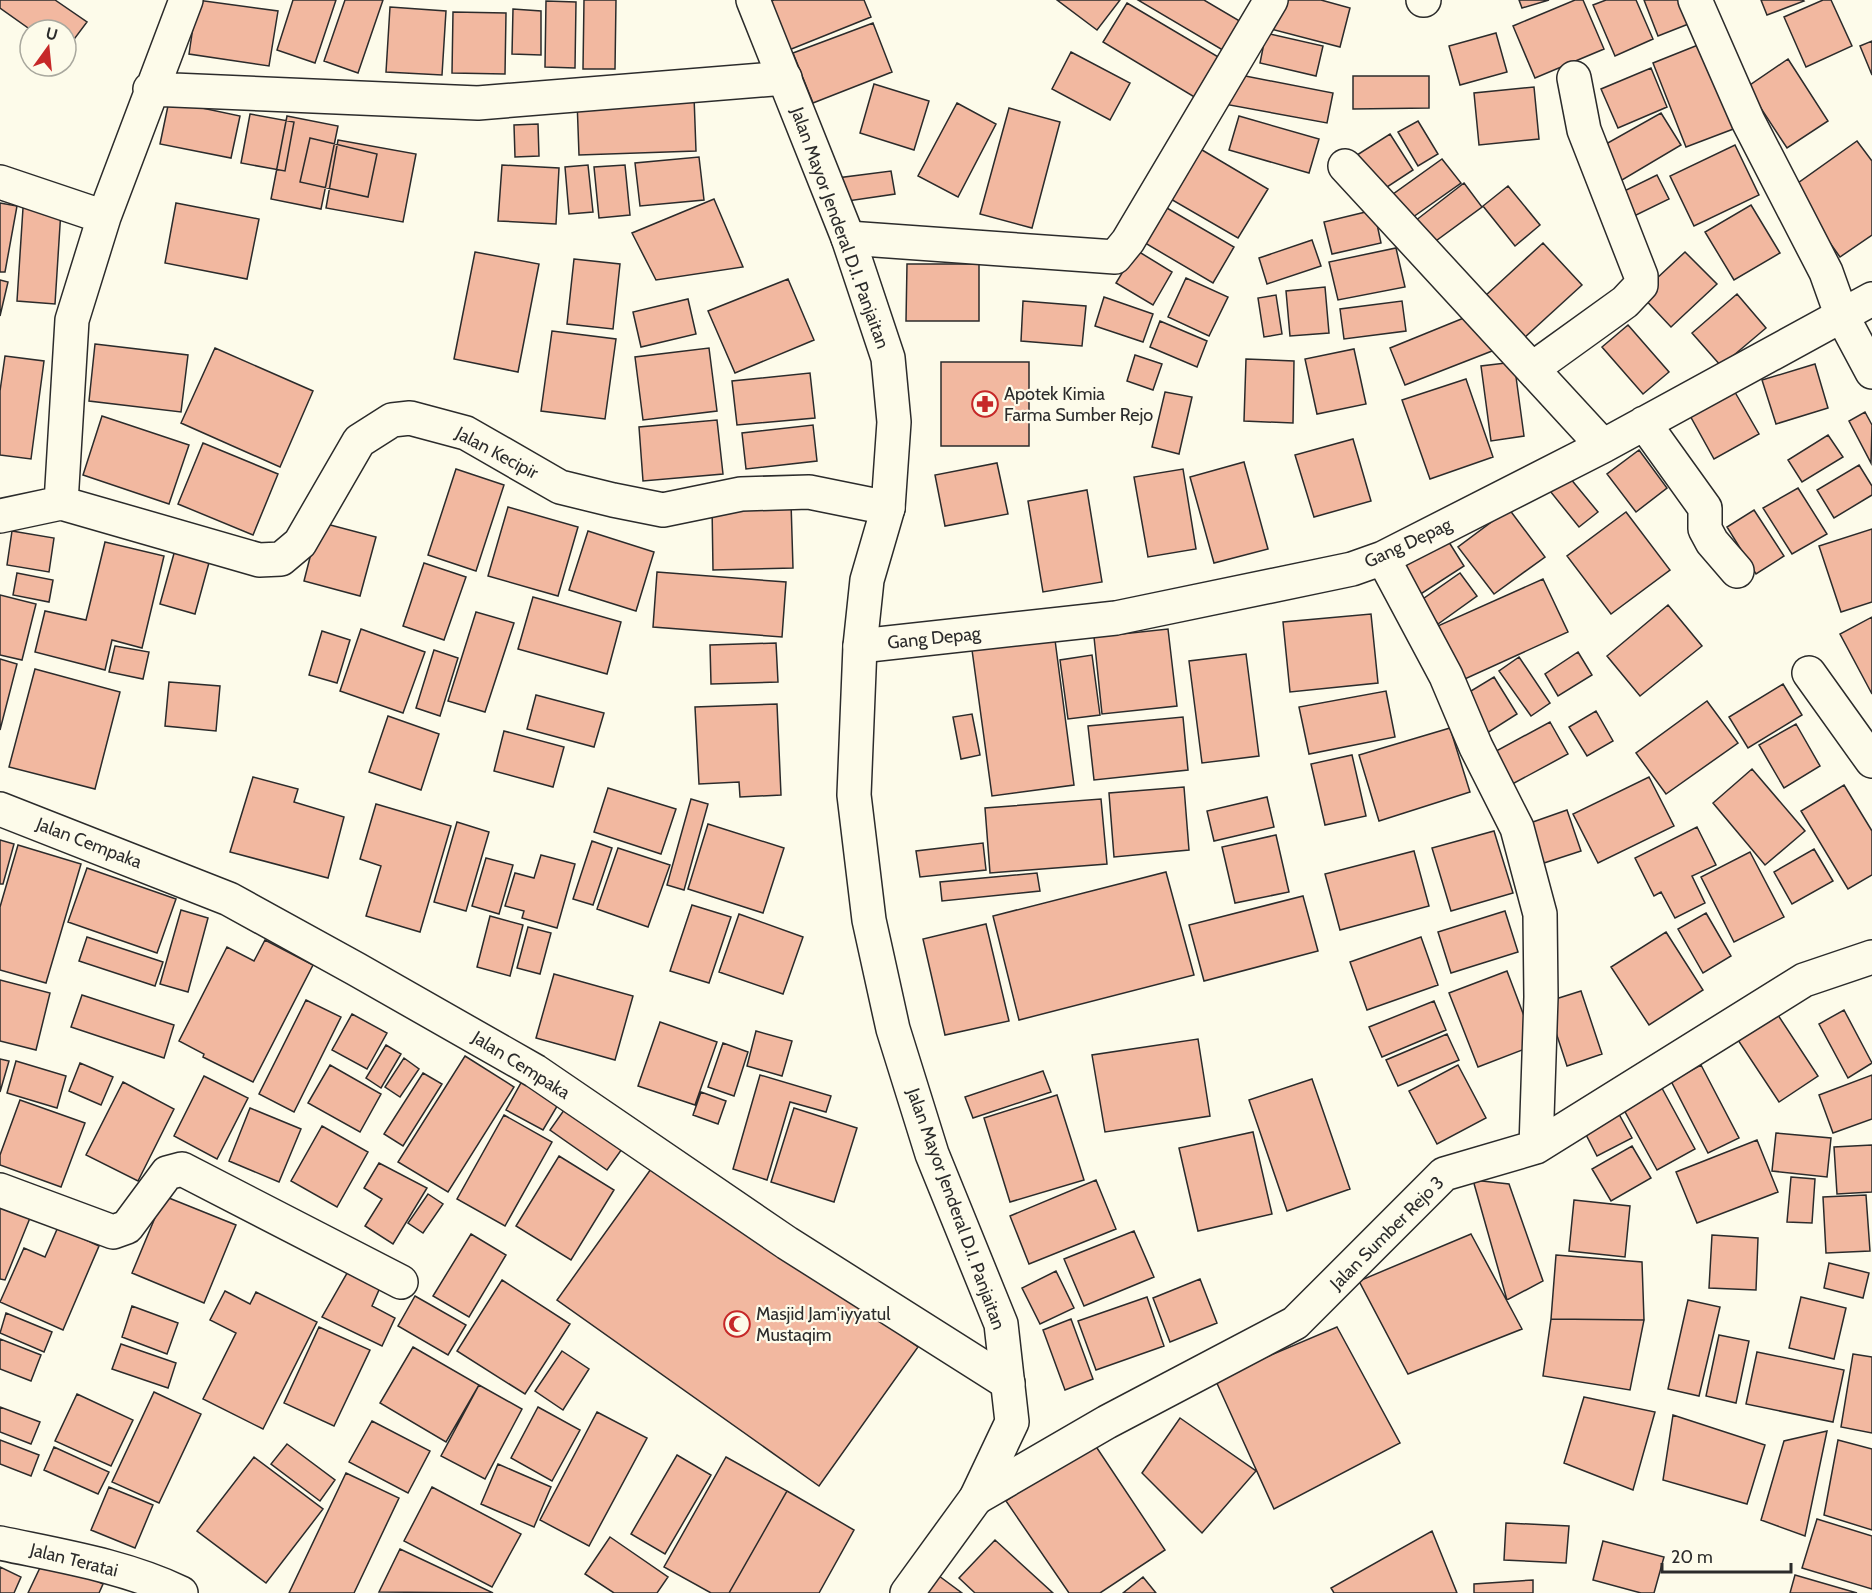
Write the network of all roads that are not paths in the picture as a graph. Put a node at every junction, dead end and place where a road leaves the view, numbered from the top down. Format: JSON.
{"nodes":[{"id":1,"x":186,"y":0,"type":"edge"},
{"id":2,"x":753,"y":0,"type":"edge"},
{"id":3,"x":1271,"y":0,"type":"edge"},
{"id":4,"x":1695,"y":0,"type":"edge"},
{"id":5,"x":785,"y":78,"type":"junction"},
{"id":6,"x":1574,"y":78,"type":"dead end"},
{"id":7,"x":150,"y":89,"type":"junction"},
{"id":8,"x":1345,"y":166,"type":"dead end"},
{"id":9,"x":0,"y":182,"type":"edge"},
{"id":10,"x":104,"y":217,"type":"junction"},
{"id":11,"x":848,"y":238,"type":"junction"},
{"id":12,"x":1872,"y":299,"type":"edge"},
{"id":13,"x":1841,"y":314,"type":"junction"},
{"id":14,"x":1532,"y":369,"type":"junction"},
{"id":15,"x":1872,"y":372,"type":"edge"},
{"id":16,"x":1644,"y":423,"type":"junction"},
{"id":17,"x":1603,"y":446,"type":"junction"},
{"id":18,"x":61,"y":503,"type":"junction"},
{"id":19,"x":888,"y":508,"type":"junction"},
{"id":20,"x":0,"y":516,"type":"edge"},
{"id":21,"x":1383,"y":558,"type":"junction"},
{"id":22,"x":1737,"y":572,"type":"dead end"},
{"id":23,"x":860,"y":646,"type":"junction"},
{"id":24,"x":1809,"y":673,"type":"dead end"},
{"id":25,"x":1872,"y":761,"type":"edge"},
{"id":26,"x":0,"y":809,"type":"edge"},
{"id":27,"x":1872,"y":957,"type":"edge"},
{"id":28,"x":1536,"y":1147,"type":"junction"},
{"id":29,"x":0,"y":1190,"type":"edge"},
{"id":30,"x":400,"y":1282,"type":"dead end"},
{"id":31,"x":1008,"y":1383,"type":"junction"},
{"id":32,"x":975,"y":1498,"type":"junction"},
{"id":33,"x":0,"y":1543,"type":"edge"},
{"id":34,"x":181,"y":1593,"type":"edge"},
{"id":35,"x":907,"y":1593,"type":"edge"}],
"edges":[{"from":1,"to":7,"type":"street"},
{"from":2,"to":5,"type":"street","name":"Jalan Mayor Jenderal D.I. Panjaitan"},
{"from":3,"to":11,"type":"street"},
{"from":4,"to":13,"type":"street"},
{"from":5,"to":7,"type":"street"},
{"from":5,"to":11,"type":"street","name":"Jalan Mayor Jenderal D.I. Panjaitan"},
{"from":6,"to":14,"type":"street"},
{"from":7,"to":10,"type":"street"},
{"from":8,"to":14,"type":"street"},
{"from":9,"to":10,"type":"street"},
{"from":10,"to":18,"type":"street"},
{"from":11,"to":19,"type":"street","name":"Jalan Mayor Jenderal D.I. Panjaitan"},
{"from":12,"to":13,"type":"street","name":"Gang Depag"},
{"from":13,"to":15,"type":"street"},
{"from":13,"to":16,"type":"street","name":"Gang Depag"},
{"from":14,"to":17,"type":"street"},
{"from":16,"to":17,"type":"street","name":"Gang Depag"},
{"from":16,"to":22,"type":"street"},
{"from":17,"to":21,"type":"street","name":"Gang Depag"},
{"from":18,"to":19,"type":"street","name":"Jalan Kecipir"},
{"from":18,"to":20,"type":"street","name":"Jalan Kecipir"},
{"from":19,"to":23,"type":"street","name":"Jalan Mayor Jenderal D.I. Panjaitan"},
{"from":21,"to":23,"type":"street","name":"Gang Depag"},
{"from":21,"to":28,"type":"street"},
{"from":23,"to":31,"type":"street","name":"Jalan Mayor Jenderal D.I. Panjaitan"},
{"from":24,"to":25,"type":"street"},
{"from":26,"to":31,"type":"street","name":"Jalan Cempaka"},
{"from":27,"to":28,"type":"street","name":"Jalan Sumber Rejo 3"},
{"from":28,"to":32,"type":"street","name":"Jalan Sumber Rejo 3"},
{"from":29,"to":30,"type":"street"},
{"from":31,"to":32,"type":"street","name":"Jalan Mayor Jenderal D.I. Panjaitan"},
{"from":32,"to":35,"type":"street","name":"Jalan Mayor Jenderal D.I. Panjaitan"},
{"from":33,"to":34,"type":"street","name":"Jalan Teratai"}]}
